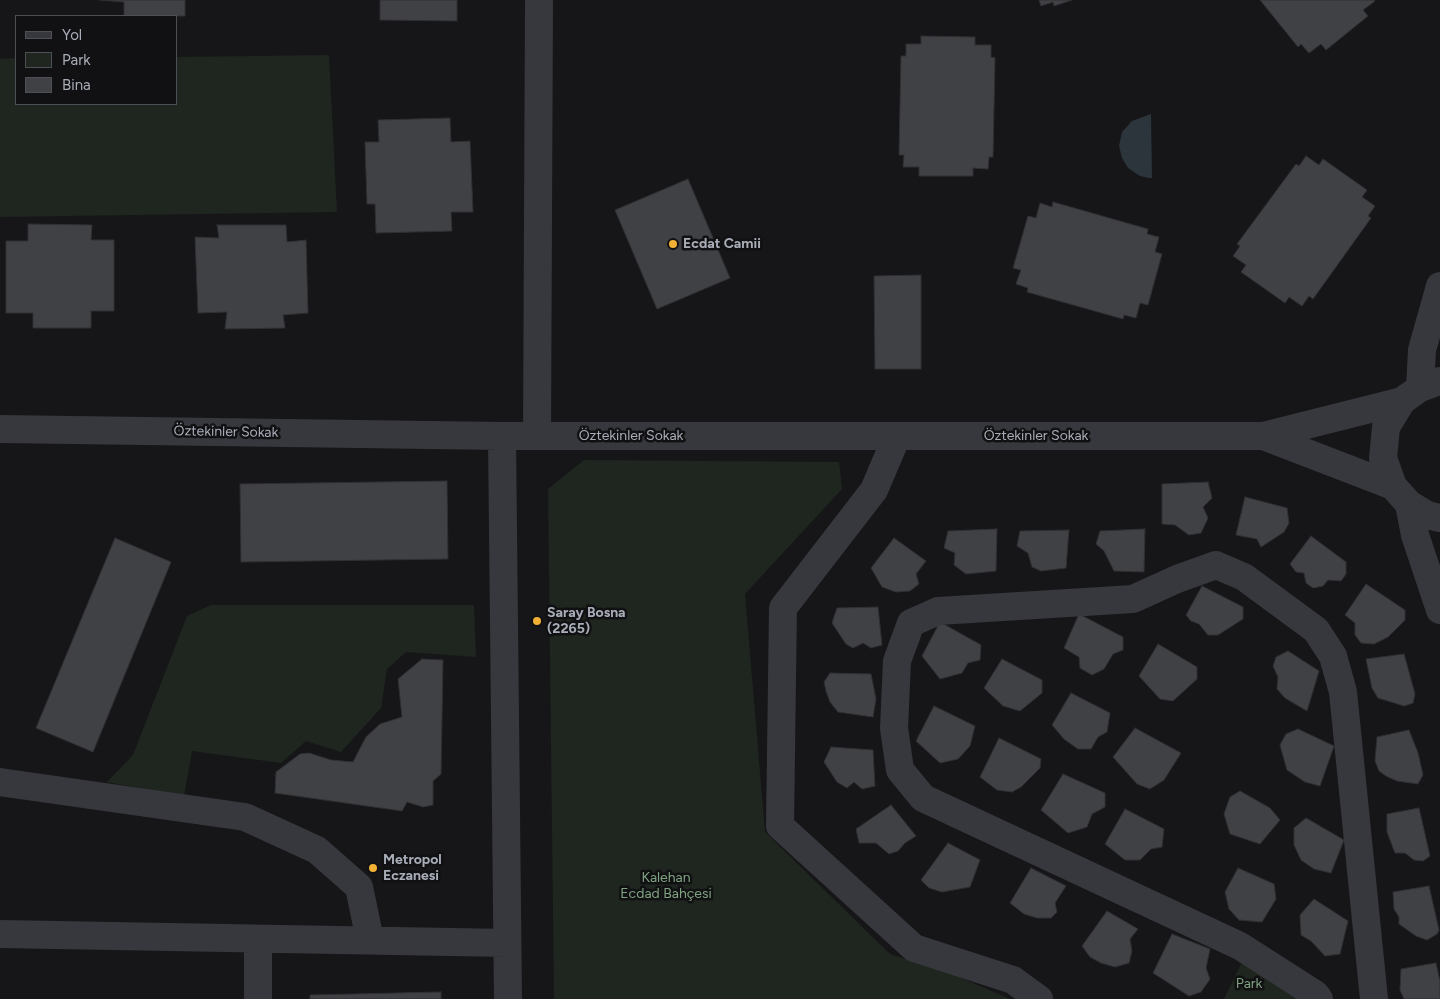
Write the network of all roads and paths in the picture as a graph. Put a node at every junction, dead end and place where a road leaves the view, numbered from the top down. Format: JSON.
{"nodes":[{"id":1,"x":539,"y":0,"type":"edge"},
{"id":2,"x":1440,"y":286,"type":"edge"},
{"id":3,"x":1421,"y":390,"type":"edge"},
{"id":4,"x":0,"y":429,"type":"edge"},
{"id":5,"x":502,"y":436,"type":"junction"},
{"id":6,"x":537,"y":436,"type":"junction"},
{"id":7,"x":897,"y":436,"type":"junction"},
{"id":8,"x":1263,"y":436,"type":"junction"},
{"id":9,"x":1401,"y":495,"type":"junction"},
{"id":10,"x":1440,"y":518,"type":"edge"},
{"id":11,"x":1440,"y":610,"type":"edge"},
{"id":12,"x":0,"y":782,"type":"edge"},
{"id":13,"x":0,"y":934,"type":"edge"},
{"id":14,"x":258,"y":939,"type":"junction"},
{"id":15,"x":370,"y":940,"type":"junction"},
{"id":16,"x":507,"y":943,"type":"junction"},
{"id":17,"x":258,"y":999,"type":"edge"},
{"id":18,"x":508,"y":999,"type":"edge"},
{"id":19,"x":1039,"y":999,"type":"edge"},
{"id":20,"x":1319,"y":999,"type":"edge"},
{"id":21,"x":1374,"y":999,"type":"edge"}],
"edges":[{"from":1,"to":6,"type":"street"},
{"from":2,"to":3,"type":"street"},
{"from":3,"to":8,"type":"street","name":"Öztekinler Sokak"},
{"from":3,"to":9,"type":"street"},
{"from":4,"to":5,"type":"street","name":"Öztekinler Sokak"},
{"from":5,"to":6,"type":"street","name":"Öztekinler Sokak"},
{"from":5,"to":16,"type":"street"},
{"from":6,"to":7,"type":"street","name":"Öztekinler Sokak"},
{"from":7,"to":8,"type":"street","name":"Öztekinler Sokak"},
{"from":7,"to":19,"type":"street"},
{"from":8,"to":9,"type":"street","name":"Öztekinler Sokak"},
{"from":9,"to":10,"type":"street","name":"Öztekinler Sokak"},
{"from":9,"to":11,"type":"street"},
{"from":12,"to":15,"type":"street"},
{"from":13,"to":14,"type":"street"},
{"from":14,"to":15,"type":"street"},
{"from":14,"to":17,"type":"street"},
{"from":15,"to":16,"type":"street"},
{"from":16,"to":18,"type":"street"},
{"from":20,"to":21,"type":"street"}]}
